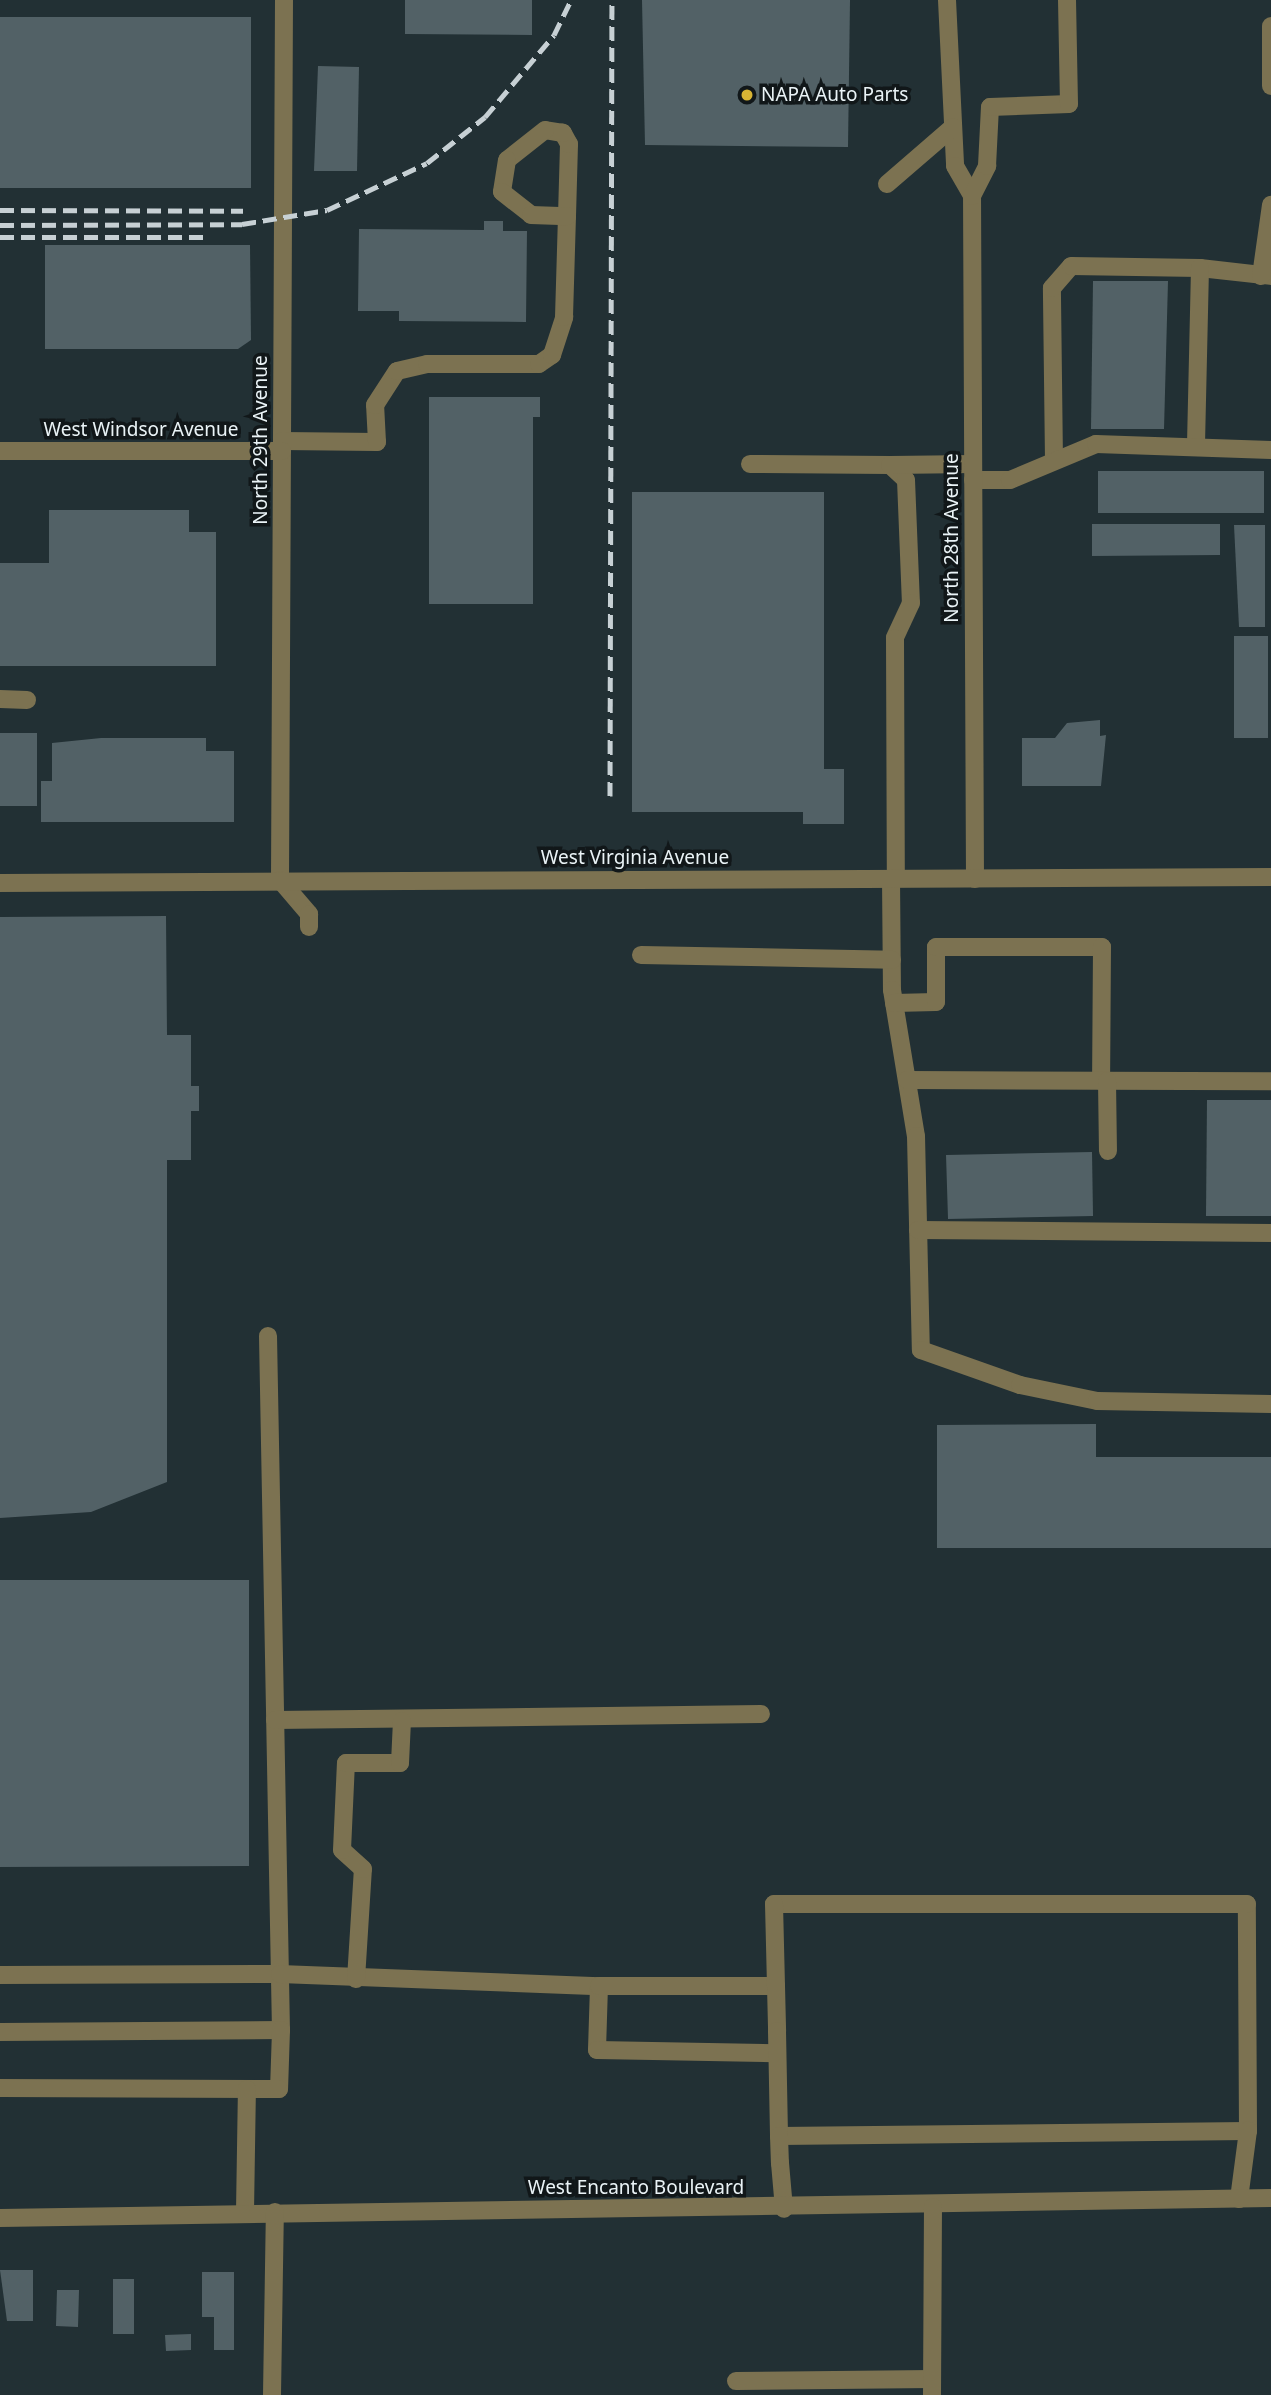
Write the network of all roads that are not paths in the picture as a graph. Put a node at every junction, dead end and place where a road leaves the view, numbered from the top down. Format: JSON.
{"nodes":[{"id":1,"x":284,"y":0,"type":"edge"},
{"id":2,"x":947,"y":0,"type":"edge"},
{"id":3,"x":1067,"y":0,"type":"edge"},
{"id":4,"x":1271,"y":26,"type":"edge"},
{"id":5,"x":1271,"y":86,"type":"edge"},
{"id":6,"x":953,"y":127,"type":"junction"},
{"id":7,"x":887,"y":184,"type":"dead end"},
{"id":8,"x":972,"y":196,"type":"junction"},
{"id":9,"x":1271,"y":205,"type":"edge"},
{"id":10,"x":567,"y":216,"type":"junction"},
{"id":11,"x":1200,"y":268,"type":"junction"},
{"id":12,"x":1266,"y":276,"type":"edge"},
{"id":13,"x":282,"y":446,"type":"junction"},
{"id":14,"x":1196,"y":446,"type":"junction"},
{"id":15,"x":1271,"y":450,"type":"edge"},
{"id":16,"x":0,"y":451,"type":"edge"},
{"id":17,"x":1054,"y":461,"type":"junction"},
{"id":18,"x":750,"y":464,"type":"dead end"},
{"id":19,"x":890,"y":466,"type":"junction"},
{"id":20,"x":973,"y":472,"type":"junction"},
{"id":21,"x":0,"y":699,"type":"edge"},
{"id":22,"x":27,"y":700,"type":"dead end"},
{"id":23,"x":1271,"y":877,"type":"edge"},
{"id":24,"x":893,"y":879,"type":"junction"},
{"id":25,"x":975,"y":879,"type":"junction"},
{"id":26,"x":279,"y":880,"type":"junction"},
{"id":27,"x":0,"y":883,"type":"edge"},
{"id":28,"x":309,"y":927,"type":"dead end"},
{"id":29,"x":641,"y":955,"type":"dead end"},
{"id":30,"x":892,"y":960,"type":"junction"},
{"id":31,"x":894,"y":1003,"type":"junction"},
{"id":32,"x":907,"y":1080,"type":"junction"},
{"id":33,"x":1104,"y":1081,"type":"junction"},
{"id":34,"x":1271,"y":1081,"type":"edge"},
{"id":35,"x":1108,"y":1151,"type":"dead end"},
{"id":36,"x":918,"y":1230,"type":"junction"},
{"id":37,"x":1271,"y":1233,"type":"edge"},
{"id":38,"x":268,"y":1336,"type":"dead end"},
{"id":39,"x":1271,"y":1404,"type":"edge"},
{"id":40,"x":761,"y":1714,"type":"dead end"},
{"id":41,"x":275,"y":1720,"type":"junction"},
{"id":42,"x":402,"y":1721,"type":"junction"},
{"id":43,"x":280,"y":1974,"type":"junction"},
{"id":44,"x":0,"y":1975,"type":"edge"},
{"id":45,"x":356,"y":1979,"type":"junction"},
{"id":46,"x":599,"y":1986,"type":"junction"},
{"id":47,"x":776,"y":1986,"type":"junction"},
{"id":48,"x":281,"y":2030,"type":"junction"},
{"id":49,"x":0,"y":2032,"type":"edge"},
{"id":50,"x":777,"y":2053,"type":"junction"},
{"id":51,"x":0,"y":2088,"type":"edge"},
{"id":52,"x":247,"y":2089,"type":"junction"},
{"id":53,"x":1248,"y":2131,"type":"junction"},
{"id":54,"x":779,"y":2136,"type":"junction"},
{"id":55,"x":1271,"y":2198,"type":"edge"},
{"id":56,"x":1239,"y":2199,"type":"junction"},
{"id":57,"x":933,"y":2207,"type":"junction"},
{"id":58,"x":784,"y":2209,"type":"junction"},
{"id":59,"x":245,"y":2212,"type":"junction"},
{"id":60,"x":275,"y":2212,"type":"junction"},
{"id":61,"x":0,"y":2218,"type":"edge"},
{"id":62,"x":736,"y":2381,"type":"dead end"},
{"id":63,"x":932,"y":2387,"type":"edge"},
{"id":64,"x":272,"y":2395,"type":"edge"}],
"edges":[{"from":1,"to":13,"type":"street","name":"North 29th Avenue"},
{"from":2,"to":6,"type":"street"},
{"from":3,"to":8,"type":"street"},
{"from":4,"to":5,"type":"street"},
{"from":6,"to":7,"type":"street"},
{"from":6,"to":8,"type":"street"},
{"from":8,"to":20,"type":"street","name":"North 28th Avenue"},
{"from":9,"to":12,"type":"street"},
{"from":10,"to":10,"type":"street"},
{"from":10,"to":13,"type":"street","name":"West Windsor Avenue"},
{"from":11,"to":12,"type":"street"},
{"from":11,"to":14,"type":"street"},
{"from":11,"to":17,"type":"street"},
{"from":13,"to":16,"type":"street","name":"West Windsor Avenue"},
{"from":13,"to":26,"type":"street","name":"North 29th Avenue"},
{"from":14,"to":15,"type":"street"},
{"from":14,"to":17,"type":"street"},
{"from":17,"to":20,"type":"street"},
{"from":18,"to":19,"type":"street"},
{"from":19,"to":20,"type":"street"},
{"from":19,"to":24,"type":"street"},
{"from":20,"to":25,"type":"street","name":"North 28th Avenue"},
{"from":21,"to":22,"type":"street"},
{"from":23,"to":25,"type":"street","name":"West Virginia Avenue"},
{"from":24,"to":25,"type":"street","name":"West Virginia Avenue"},
{"from":24,"to":26,"type":"street","name":"West Virginia Avenue"},
{"from":24,"to":30,"type":"street"},
{"from":26,"to":27,"type":"street","name":"West Virginia Avenue"},
{"from":26,"to":28,"type":"street"},
{"from":29,"to":30,"type":"street"},
{"from":30,"to":31,"type":"street"},
{"from":31,"to":32,"type":"street"},
{"from":31,"to":33,"type":"street"},
{"from":32,"to":33,"type":"street"},
{"from":32,"to":36,"type":"street"},
{"from":33,"to":34,"type":"street"},
{"from":33,"to":35,"type":"street"},
{"from":36,"to":37,"type":"street"},
{"from":36,"to":39,"type":"street"},
{"from":38,"to":41,"type":"street"},
{"from":40,"to":42,"type":"street"},
{"from":41,"to":42,"type":"street"},
{"from":41,"to":43,"type":"street"},
{"from":42,"to":45,"type":"street"},
{"from":43,"to":44,"type":"street"},
{"from":43,"to":45,"type":"street"},
{"from":43,"to":48,"type":"street"},
{"from":45,"to":46,"type":"street"},
{"from":46,"to":47,"type":"street"},
{"from":46,"to":50,"type":"street"},
{"from":47,"to":50,"type":"street"},
{"from":47,"to":53,"type":"street"},
{"from":48,"to":49,"type":"street"},
{"from":48,"to":52,"type":"street"},
{"from":50,"to":54,"type":"street"},
{"from":51,"to":52,"type":"street"},
{"from":52,"to":59,"type":"street"},
{"from":53,"to":54,"type":"street"},
{"from":53,"to":56,"type":"street"},
{"from":54,"to":58,"type":"street"},
{"from":55,"to":56,"type":"street","name":"West Encanto Boulevard"},
{"from":56,"to":57,"type":"street","name":"West Encanto Boulevard"},
{"from":57,"to":58,"type":"street","name":"West Encanto Boulevard"},
{"from":57,"to":63,"type":"street"},
{"from":58,"to":60,"type":"street","name":"West Encanto Boulevard"},
{"from":59,"to":60,"type":"street","name":"West Encanto Boulevard"},
{"from":59,"to":61,"type":"street","name":"West Encanto Boulevard"},
{"from":60,"to":64,"type":"street"},
{"from":62,"to":63,"type":"street"}]}
